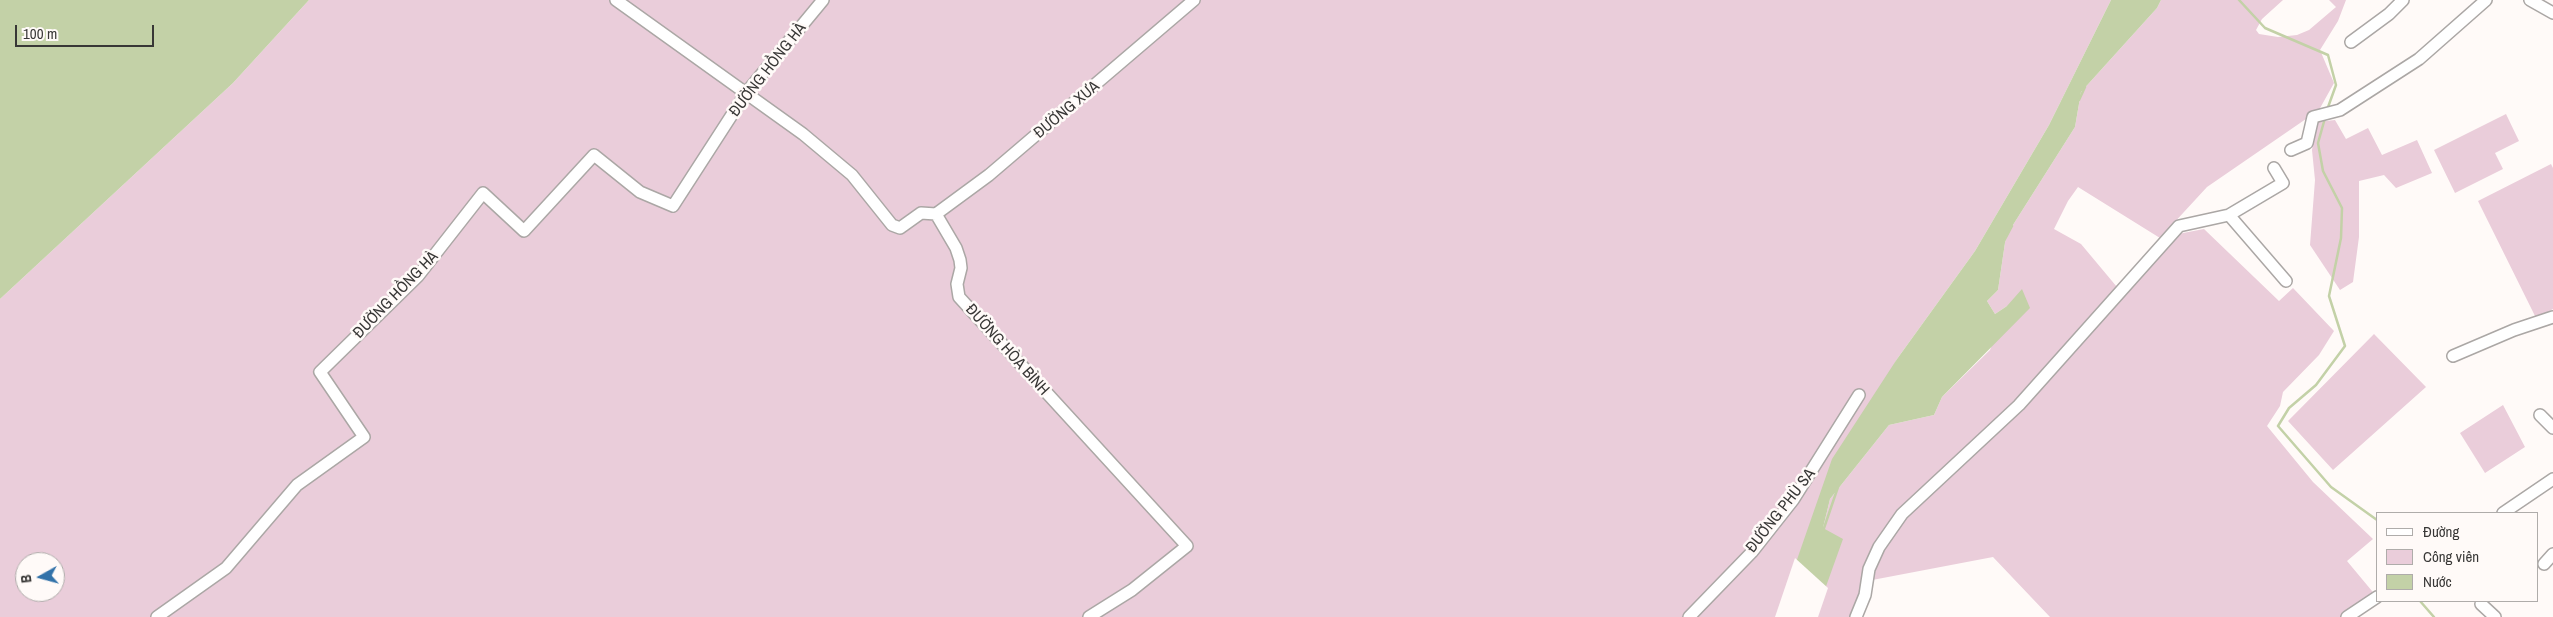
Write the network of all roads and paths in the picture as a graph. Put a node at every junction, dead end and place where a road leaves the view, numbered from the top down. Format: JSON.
{"nodes":[{"id":1,"x":616,"y":0,"type":"edge"},
{"id":2,"x":822,"y":0,"type":"edge"},
{"id":3,"x":1194,"y":0,"type":"edge"},
{"id":4,"x":2403,"y":0,"type":"edge"},
{"id":5,"x":2486,"y":0,"type":"edge"},
{"id":6,"x":2530,"y":0,"type":"edge"},
{"id":7,"x":2553,"y":13,"type":"edge"},
{"id":8,"x":2351,"y":42,"type":"dead end"},
{"id":9,"x":746,"y":93,"type":"junction"},
{"id":10,"x":2291,"y":150,"type":"dead end"},
{"id":11,"x":2274,"y":168,"type":"dead end"},
{"id":12,"x":936,"y":214,"type":"junction"},
{"id":13,"x":2229,"y":216,"type":"junction"},
{"id":14,"x":2286,"y":280,"type":"dead end"},
{"id":15,"x":2553,"y":317,"type":"edge"},
{"id":16,"x":2454,"y":356,"type":"dead end"},
{"id":17,"x":1859,"y":395,"type":"dead end"},
{"id":18,"x":2540,"y":415,"type":"dead end"},
{"id":19,"x":2553,"y":428,"type":"edge"},
{"id":20,"x":2553,"y":479,"type":"edge"},
{"id":21,"x":2504,"y":512,"type":"edge"},
{"id":22,"x":2553,"y":554,"type":"edge"},
{"id":23,"x":2544,"y":564,"type":"dead end"},
{"id":24,"x":2376,"y":598,"type":"edge"},
{"id":25,"x":2481,"y":604,"type":"dead end"},
{"id":26,"x":157,"y":617,"type":"edge"},
{"id":27,"x":1089,"y":617,"type":"edge"},
{"id":28,"x":1688,"y":617,"type":"edge"},
{"id":29,"x":1856,"y":617,"type":"edge"},
{"id":30,"x":2347,"y":617,"type":"edge"},
{"id":31,"x":2496,"y":617,"type":"edge"}],
"edges":[{"from":1,"to":9,"type":"street"},
{"from":2,"to":9,"type":"street","name":"ĐƯỜNG HỒNG HÀ"},
{"from":3,"to":12,"type":"street","name":"ĐƯỜNG XƯA"},
{"from":4,"to":8,"type":"street"},
{"from":5,"to":10,"type":"street"},
{"from":6,"to":7,"type":"street"},
{"from":9,"to":12,"type":"street"},
{"from":9,"to":26,"type":"street","name":"ĐƯỜNG HỒNG HÀ"},
{"from":11,"to":13,"type":"street"},
{"from":12,"to":27,"type":"street","name":"ĐƯỜNG HÒA BÌNH"},
{"from":13,"to":14,"type":"street"},
{"from":13,"to":29,"type":"street"},
{"from":15,"to":16,"type":"street"},
{"from":17,"to":28,"type":"street","name":"ĐƯỜNG PHÙ SA"},
{"from":18,"to":19,"type":"street"},
{"from":20,"to":21,"type":"street"},
{"from":22,"to":23,"type":"street"},
{"from":24,"to":30,"type":"street"},
{"from":25,"to":31,"type":"street"}]}
